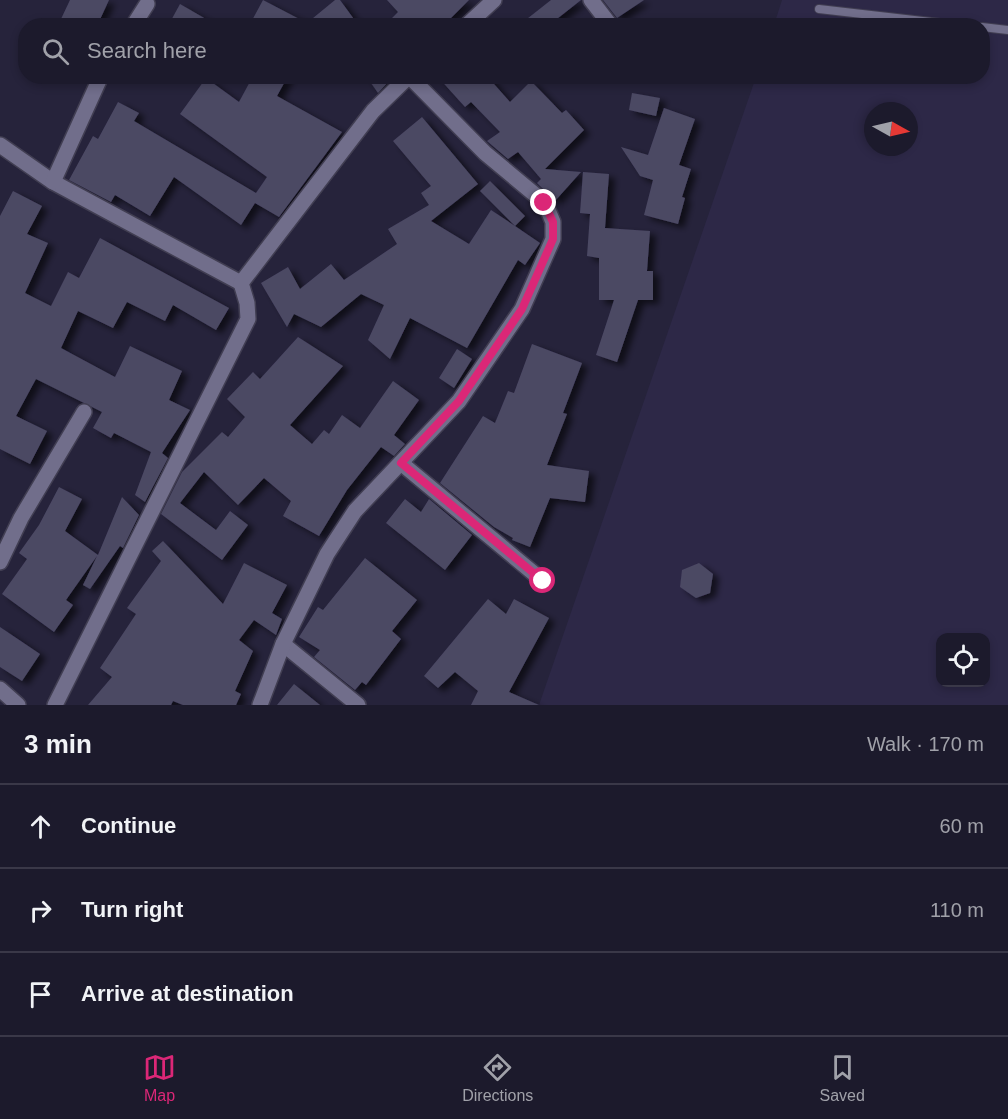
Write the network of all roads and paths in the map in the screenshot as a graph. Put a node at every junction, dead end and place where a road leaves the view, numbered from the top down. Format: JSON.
{"nodes":[{"id":1,"x":494,"y":0,"type":"edge"},
{"id":2,"x":591,"y":0,"type":"edge"},
{"id":3,"x":147,"y":4,"type":"dead end"},
{"id":4,"x":819,"y":9,"type":"dead end"},
{"id":5,"x":138,"y":18,"type":"edge"},
{"id":6,"x":475,"y":18,"type":"edge"},
{"id":7,"x":605,"y":18,"type":"edge"},
{"id":8,"x":897,"y":18,"type":"edge"},
{"id":9,"x":990,"y":28,"type":"edge"},
{"id":10,"x":1008,"y":30,"type":"edge"},
{"id":11,"x":97,"y":84,"type":"edge"},
{"id":12,"x":401,"y":84,"type":"edge"},
{"id":13,"x":417,"y":84,"type":"edge"},
{"id":14,"x":0,"y":145,"type":"edge"},
{"id":15,"x":53,"y":183,"type":"junction"},
{"id":16,"x":241,"y":283,"type":"junction"},
{"id":17,"x":84,"y":412,"type":"dead end"},
{"id":18,"x":401,"y":463,"type":"junction"},
{"id":19,"x":0,"y":562,"type":"edge"},
{"id":20,"x":543,"y":581,"type":"dead end"},
{"id":21,"x":284,"y":644,"type":"junction"},
{"id":22,"x":0,"y":689,"type":"edge"},
{"id":23,"x":18,"y":705,"type":"edge"},
{"id":24,"x":55,"y":705,"type":"edge"},
{"id":25,"x":260,"y":705,"type":"edge"},
{"id":26,"x":358,"y":705,"type":"edge"}],
"edges":[{"from":1,"to":6,"type":"street"},
{"from":2,"to":7,"type":"street"},
{"from":3,"to":5,"type":"street"},
{"from":4,"to":8,"type":"lane"},
{"from":9,"to":10,"type":"lane"},
{"from":11,"to":15,"type":"street"},
{"from":12,"to":16,"type":"street"},
{"from":13,"to":18,"type":"street"},
{"from":14,"to":15,"type":"street"},
{"from":15,"to":16,"type":"street"},
{"from":16,"to":24,"type":"street"},
{"from":17,"to":19,"type":"street"},
{"from":18,"to":20,"type":"street"},
{"from":18,"to":21,"type":"street"},
{"from":21,"to":25,"type":"street"},
{"from":21,"to":26,"type":"street"},
{"from":22,"to":23,"type":"street"}]}
